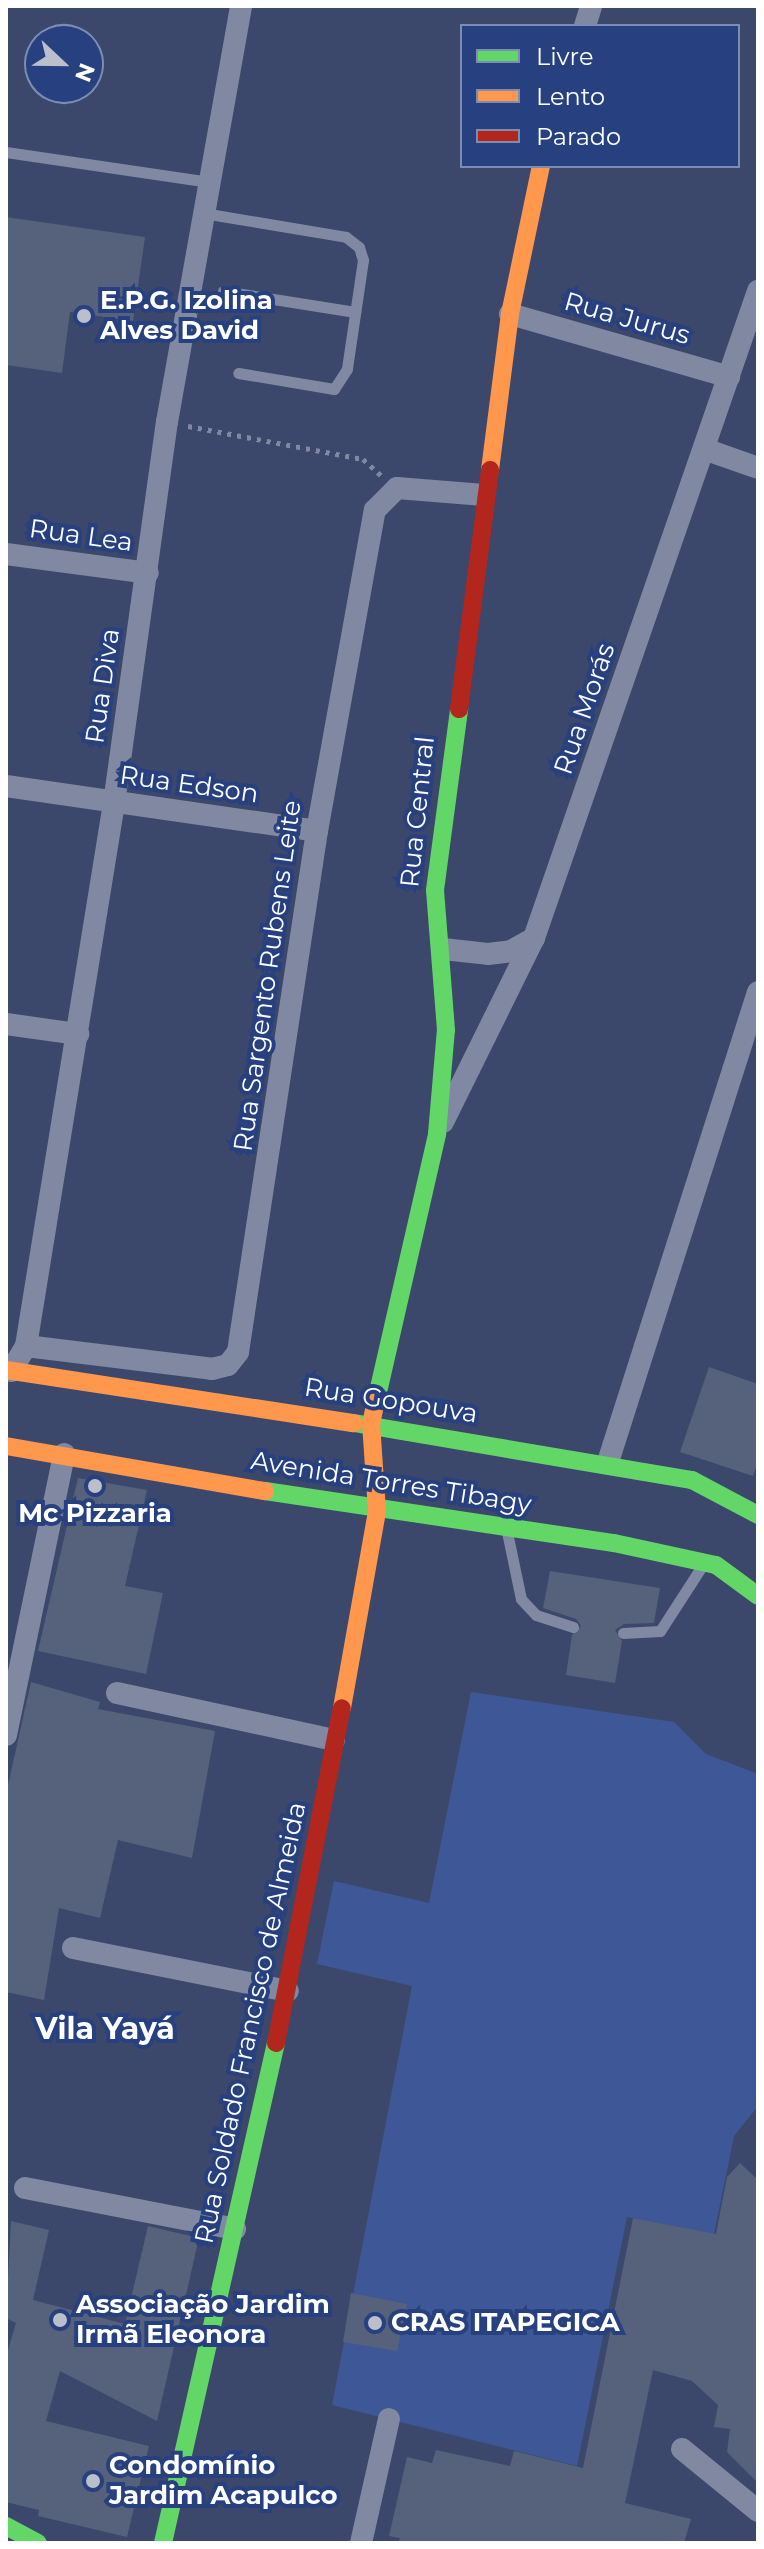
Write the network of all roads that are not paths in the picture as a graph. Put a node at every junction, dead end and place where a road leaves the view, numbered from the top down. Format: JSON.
{"nodes":[{"id":1,"x":241,"y":6,"type":"edge"},
{"id":2,"x":6,"y":152,"type":"edge"},
{"id":3,"x":541,"y":168,"type":"edge"},
{"id":4,"x":208,"y":182,"type":"junction"},
{"id":5,"x":203,"y":213,"type":"junction"},
{"id":6,"x":223,"y":291,"type":"dead end"},
{"id":7,"x":758,"y":291,"type":"edge"},
{"id":8,"x":355,"y":312,"type":"junction"},
{"id":9,"x":510,"y":314,"type":"junction"},
{"id":10,"x":238,"y":373,"type":"dead end"},
{"id":11,"x":729,"y":377,"type":"junction"},
{"id":12,"x":707,"y":450,"type":"junction"},
{"id":13,"x":758,"y":468,"type":"edge"},
{"id":14,"x":484,"y":495,"type":"junction"},
{"id":15,"x":6,"y":554,"type":"edge"},
{"id":16,"x":148,"y":573,"type":"junction"},
{"id":17,"x":6,"y":786,"type":"edge"},
{"id":18,"x":114,"y":803,"type":"junction"},
{"id":19,"x":317,"y":831,"type":"junction"},
{"id":20,"x":534,"y":938,"type":"junction"},
{"id":21,"x":443,"y":949,"type":"junction"},
{"id":22,"x":758,"y":992,"type":"edge"},
{"id":23,"x":6,"y":1024,"type":"edge"},
{"id":24,"x":78,"y":1034,"type":"junction"},
{"id":25,"x":437,"y":1134,"type":"junction"},
{"id":26,"x":26,"y":1346,"type":"junction"},
{"id":27,"x":8,"y":1370,"type":"edge"},
{"id":28,"x":371,"y":1424,"type":"junction"},
{"id":29,"x":6,"y":1446,"type":"edge"},
{"id":30,"x":64,"y":1454,"type":"junction"},
{"id":31,"x":608,"y":1462,"type":"junction"},
{"id":32,"x":377,"y":1511,"type":"junction"},
{"id":33,"x":758,"y":1515,"type":"edge"},
{"id":34,"x":506,"y":1528,"type":"junction"},
{"id":35,"x":705,"y":1561,"type":"junction"},
{"id":36,"x":758,"y":1596,"type":"edge"},
{"id":37,"x":573,"y":1627,"type":"dead end"},
{"id":38,"x":623,"y":1633,"type":"dead end"},
{"id":39,"x":117,"y":1693,"type":"dead end"},
{"id":40,"x":6,"y":1735,"type":"edge"},
{"id":41,"x":334,"y":1740,"type":"junction"},
{"id":42,"x":73,"y":1948,"type":"dead end"},
{"id":43,"x":288,"y":1991,"type":"junction"},
{"id":44,"x":25,"y":2188,"type":"dead end"},
{"id":45,"x":235,"y":2229,"type":"junction"},
{"id":46,"x":389,"y":2419,"type":"dead end"},
{"id":47,"x":682,"y":2449,"type":"dead end"},
{"id":48,"x":758,"y":2511,"type":"edge"},
{"id":49,"x":6,"y":2526,"type":"edge"},
{"id":50,"x":38,"y":2543,"type":"edge"},
{"id":51,"x":163,"y":2543,"type":"edge"},
{"id":52,"x":361,"y":2543,"type":"edge"}],
"edges":[{"from":1,"to":4,"type":"street","name":"Rua Diva"},
{"from":2,"to":4,"type":"lane"},
{"from":3,"to":9,"type":"street","name":"Rua Central"},
{"from":4,"to":5,"type":"street","name":"Rua Diva"},
{"from":5,"to":8,"type":"lane"},
{"from":5,"to":16,"type":"street","name":"Rua Diva"},
{"from":6,"to":8,"type":"lane"},
{"from":7,"to":11,"type":"street","name":"Rua Morás"},
{"from":8,"to":10,"type":"lane"},
{"from":9,"to":11,"type":"street","name":"Rua Jurus"},
{"from":9,"to":14,"type":"street","name":"Rua Central"},
{"from":11,"to":12,"type":"street","name":"Rua Morás"},
{"from":12,"to":13,"type":"street"},
{"from":12,"to":20,"type":"street","name":"Rua Morás"},
{"from":14,"to":19,"type":"street","name":"Rua Sargento Rubens Leite"},
{"from":14,"to":21,"type":"street","name":"Rua Central"},
{"from":15,"to":16,"type":"street","name":"Rua Lea"},
{"from":16,"to":18,"type":"street","name":"Rua Diva"},
{"from":17,"to":18,"type":"street","name":"Rua Edson"},
{"from":18,"to":19,"type":"street","name":"Rua Edson"},
{"from":18,"to":24,"type":"street","name":"Rua Diva"},
{"from":19,"to":26,"type":"street","name":"Rua Sargento Rubens Leite"},
{"from":20,"to":21,"type":"street"},
{"from":20,"to":25,"type":"street","name":"Rua Morás"},
{"from":21,"to":25,"type":"street","name":"Rua Central"},
{"from":22,"to":31,"type":"street"},
{"from":23,"to":24,"type":"street"},
{"from":24,"to":26,"type":"street","name":"Rua Diva"},
{"from":25,"to":28,"type":"street","name":"Rua Central"},
{"from":26,"to":27,"type":"street","name":"Rua Diva"},
{"from":27,"to":28,"type":"street","name":"Rua Gopouva"},
{"from":28,"to":31,"type":"street","name":"Rua Gopouva"},
{"from":28,"to":32,"type":"street","name":"Rua Central"},
{"from":29,"to":30,"type":"street","name":"Avenida Torres Tibagy"},
{"from":30,"to":32,"type":"street","name":"Avenida Torres Tibagy"},
{"from":30,"to":40,"type":"street"},
{"from":31,"to":33,"type":"street","name":"Rua Gopouva"},
{"from":32,"to":34,"type":"street","name":"Avenida Torres Tibagy"},
{"from":32,"to":41,"type":"street","name":"Rua Soldado Francisco de Almeida"},
{"from":34,"to":35,"type":"street","name":"Avenida Torres Tibagy"},
{"from":34,"to":37,"type":"lane"},
{"from":35,"to":36,"type":"street","name":"Avenida Torres Tibagy"},
{"from":35,"to":38,"type":"lane"},
{"from":39,"to":41,"type":"street"},
{"from":41,"to":43,"type":"street","name":"Rua Soldado Francisco de Almeida"},
{"from":42,"to":43,"type":"street"},
{"from":43,"to":45,"type":"street","name":"Rua Soldado Francisco de Almeida"},
{"from":44,"to":45,"type":"street"},
{"from":45,"to":51,"type":"street","name":"Rua Soldado Francisco de Almeida"},
{"from":46,"to":52,"type":"street"},
{"from":47,"to":48,"type":"street"},
{"from":49,"to":50,"type":"street"}]}
